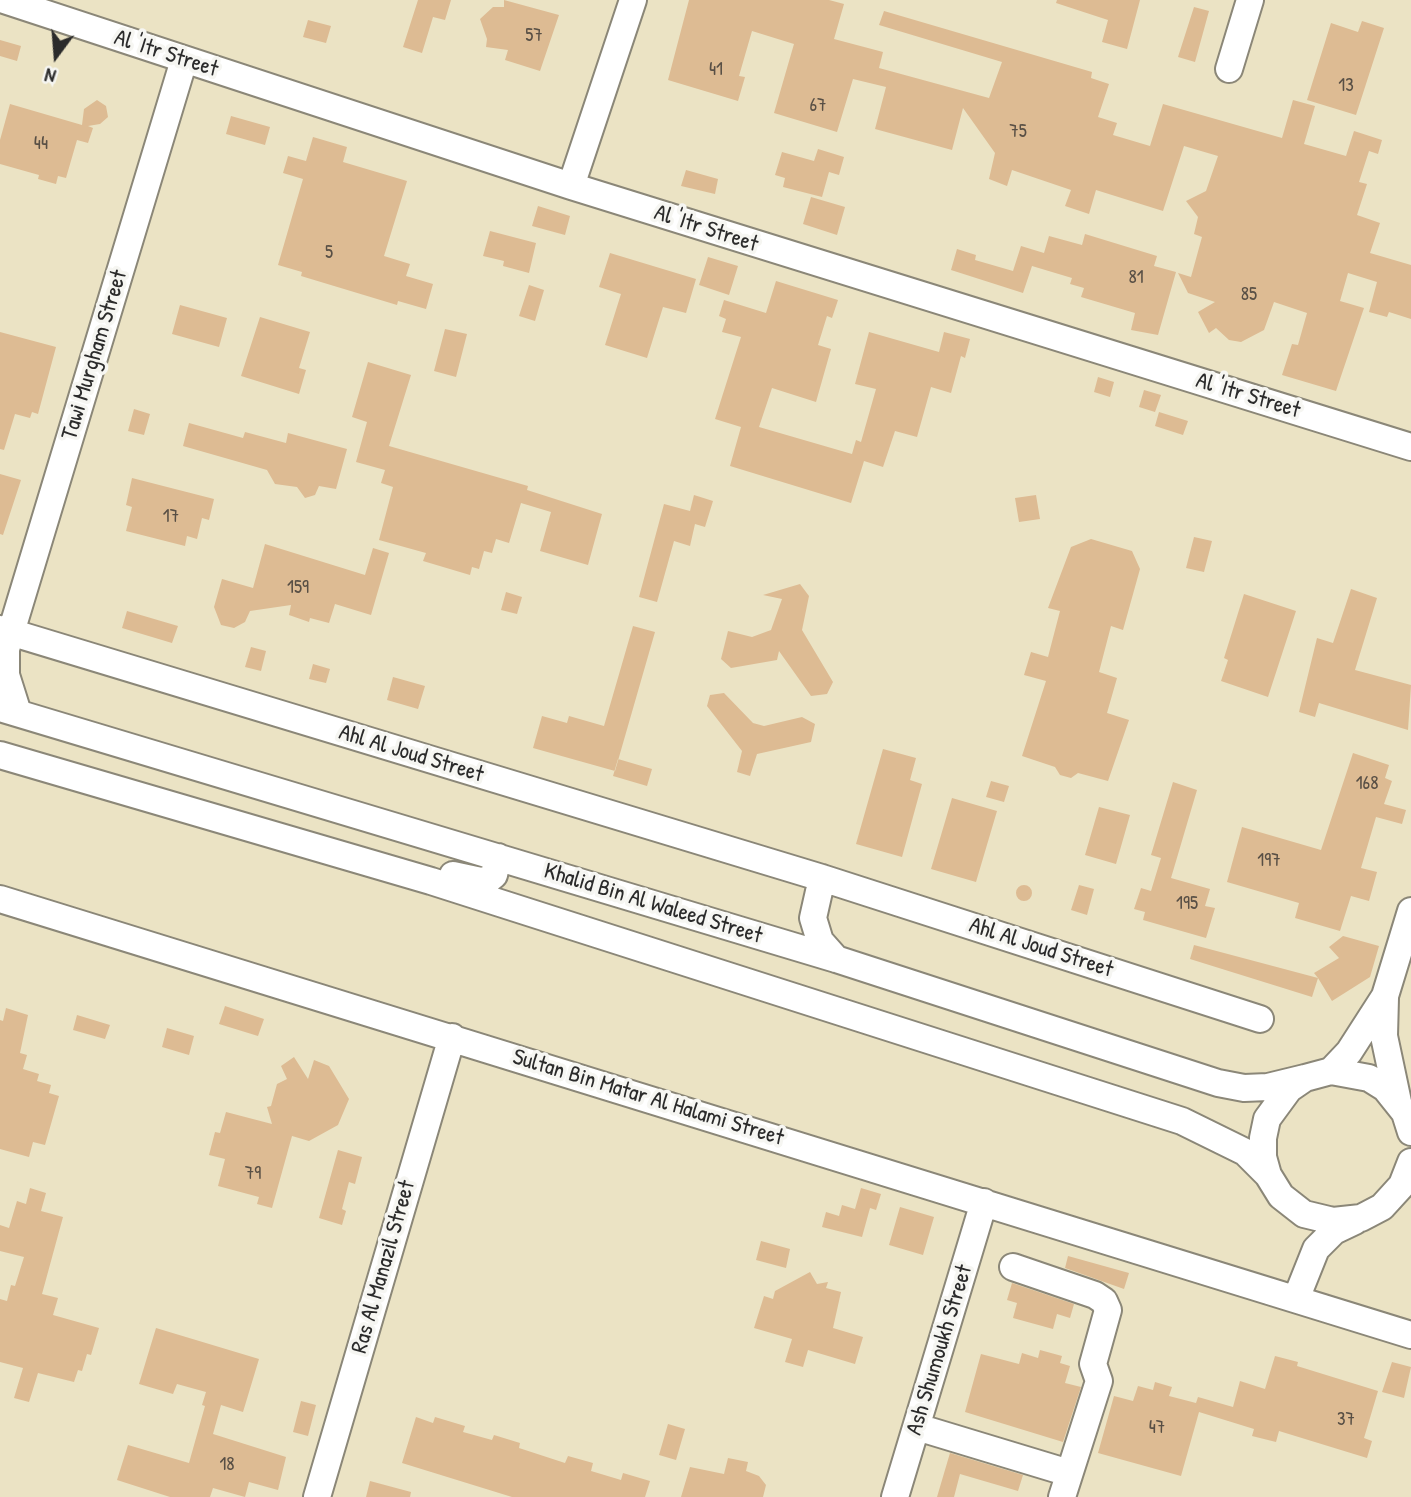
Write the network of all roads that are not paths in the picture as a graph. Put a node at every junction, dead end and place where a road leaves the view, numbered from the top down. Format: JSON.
{"nodes":[{"id":1,"x":4,"y":0,"type":"edge"},
{"id":2,"x":633,"y":0,"type":"edge"},
{"id":3,"x":1250,"y":0,"type":"edge"},
{"id":4,"x":184,"y":60,"type":"junction"},
{"id":5,"x":1229,"y":69,"type":"dead end"},
{"id":6,"x":571,"y":187,"type":"junction"},
{"id":7,"x":1411,"y":447,"type":"edge"},
{"id":8,"x":4,"y":642,"type":"edge"},
{"id":9,"x":9,"y":710,"type":"edge"},
{"id":10,"x":2,"y":756,"type":"edge"},
{"id":11,"x":498,"y":857,"type":"junction"},
{"id":12,"x":822,"y":878,"type":"junction"},
{"id":13,"x":431,"y":881,"type":"junction"},
{"id":14,"x":0,"y":899,"type":"edge"},
{"id":15,"x":814,"y":906,"type":"junction"},
{"id":16,"x":1411,"y":911,"type":"edge"},
{"id":17,"x":765,"y":939,"type":"junction"},
{"id":18,"x":836,"y":959,"type":"junction"},
{"id":19,"x":1385,"y":996,"type":"junction"},
{"id":20,"x":1260,"y":1018,"type":"dead end"},
{"id":21,"x":452,"y":1037,"type":"junction"},
{"id":22,"x":1318,"y":1075,"type":"junction"},
{"id":23,"x":1408,"y":1122,"type":"edge"},
{"id":24,"x":1411,"y":1162,"type":"edge"},
{"id":25,"x":1275,"y":1185,"type":"junction"},
{"id":26,"x":984,"y":1202,"type":"junction"},
{"id":27,"x":1411,"y":1204,"type":"edge"},
{"id":28,"x":1365,"y":1216,"type":"junction"},
{"id":29,"x":1309,"y":1261,"type":"junction"},
{"id":30,"x":1013,"y":1267,"type":"dead end"},
{"id":31,"x":1296,"y":1299,"type":"junction"},
{"id":32,"x":1411,"y":1335,"type":"edge"},
{"id":33,"x":916,"y":1427,"type":"junction"},
{"id":34,"x":1066,"y":1485,"type":"edge"},
{"id":35,"x":317,"y":1497,"type":"edge"},
{"id":36,"x":895,"y":1497,"type":"edge"}],
"edges":[{"from":1,"to":4,"type":"street","name":"Al 'Itr Street"},
{"from":2,"to":6,"type":"street"},
{"from":3,"to":5,"type":"street"},
{"from":4,"to":6,"type":"street","name":"Al 'Itr Street"},
{"from":4,"to":8,"type":"street","name":"Tawi Murgham Street"},
{"from":6,"to":7,"type":"street","name":"Al 'Itr Street"},
{"from":8,"to":9,"type":"street","name":"Tawi Murgham Street"},
{"from":8,"to":12,"type":"street","name":"Ahl Al Joud Street"},
{"from":9,"to":11,"type":"street","name":"Khalid Bin Al Waleed Street"},
{"from":10,"to":13,"type":"street","name":"Khalid Bin Al Waleed Street"},
{"from":11,"to":13,"type":"street"},
{"from":11,"to":17,"type":"street","name":"Khalid Bin Al Waleed Street"},
{"from":12,"to":15,"type":"street"},
{"from":12,"to":20,"type":"street","name":"Ahl Al Joud Street"},
{"from":13,"to":25,"type":"street","name":"Khalid Bin Al Waleed Street"},
{"from":14,"to":21,"type":"street","name":"Sultan Bin Matar Al Halami Street"},
{"from":15,"to":17,"type":"street"},
{"from":15,"to":18,"type":"street"},
{"from":16,"to":19,"type":"street"},
{"from":17,"to":18,"type":"street","name":"Khalid Bin Al Waleed Street"},
{"from":18,"to":22,"type":"street","name":"Khalid Bin Al Waleed Street"},
{"from":19,"to":22,"type":"street"},
{"from":19,"to":23,"type":"street"},
{"from":21,"to":26,"type":"street","name":"Sultan Bin Matar Al Halami Street"},
{"from":21,"to":35,"type":"street","name":"Ras Al Manazil Street"},
{"from":22,"to":23,"type":"street"},
{"from":22,"to":25,"type":"street"},
{"from":24,"to":28,"type":"street"},
{"from":25,"to":28,"type":"street"},
{"from":25,"to":29,"type":"street"},
{"from":26,"to":31,"type":"street","name":"Sultan Bin Matar Al Halami Street"},
{"from":26,"to":33,"type":"street","name":"Ash Shumoukh Street"},
{"from":27,"to":28,"type":"street"},
{"from":28,"to":29,"type":"street"},
{"from":29,"to":31,"type":"street"},
{"from":30,"to":34,"type":"street"},
{"from":31,"to":32,"type":"street","name":"Sultan Bin Matar Al Halami Street"},
{"from":33,"to":34,"type":"street"},
{"from":33,"to":36,"type":"street","name":"Ash Shumoukh Street"}]}
